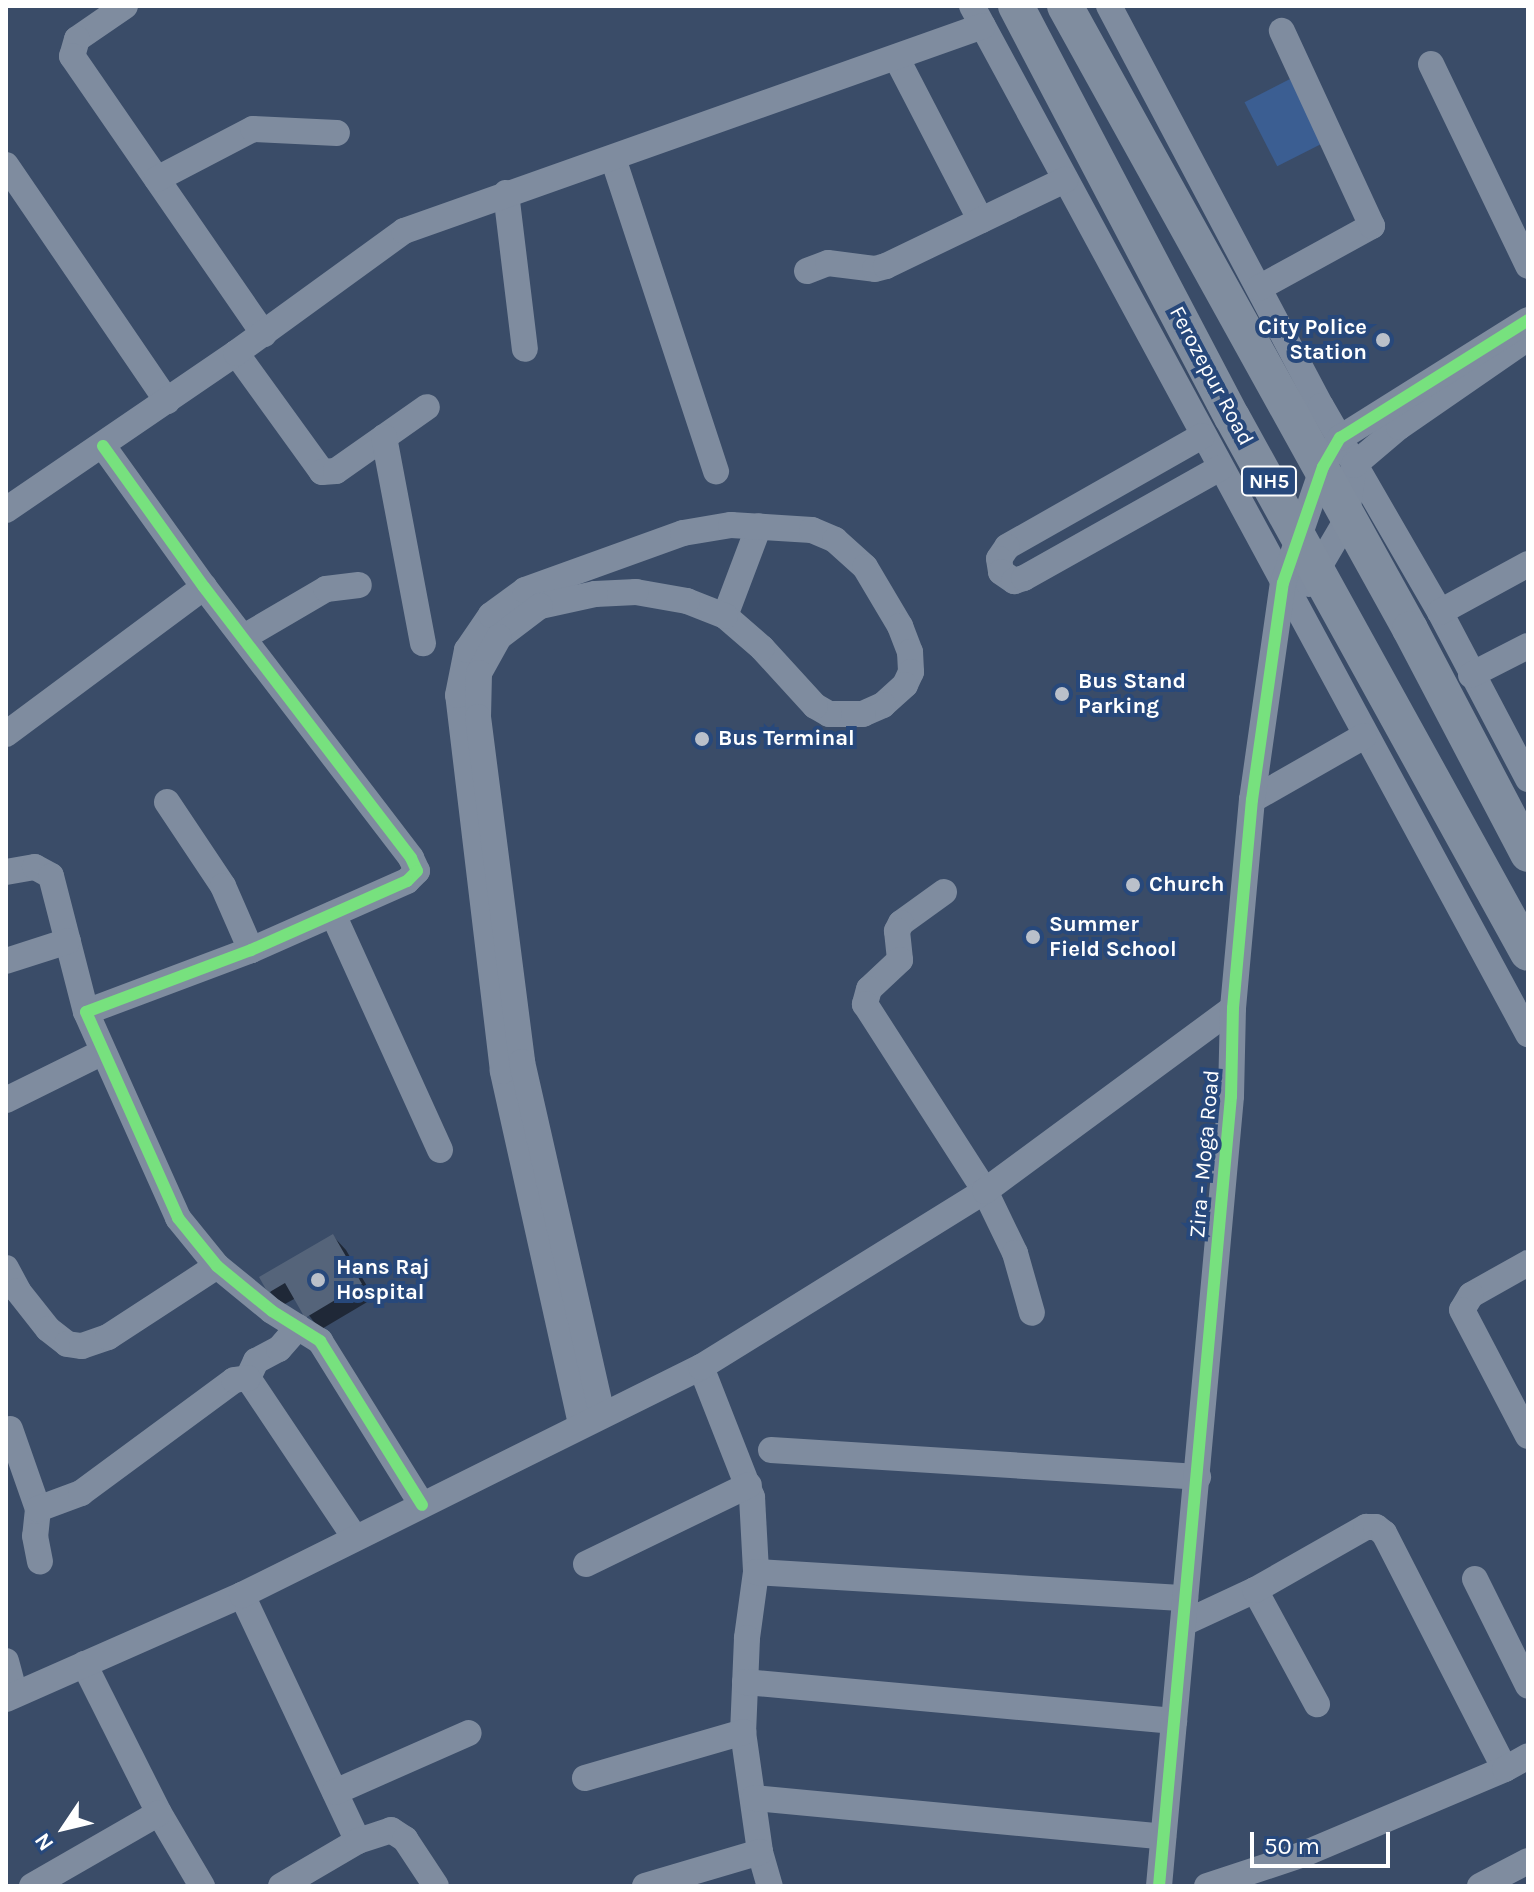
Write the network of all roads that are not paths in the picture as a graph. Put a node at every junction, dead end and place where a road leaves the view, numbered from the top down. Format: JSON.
{"nodes":[{"id":1,"x":125,"y":6,"type":"edge"},
{"id":2,"x":1016,"y":6,"type":"edge"},
{"id":3,"x":1065,"y":6,"type":"edge"},
{"id":4,"x":1109,"y":6,"type":"edge"},
{"id":5,"x":977,"y":16,"type":"edge"},
{"id":6,"x":1282,"y":31,"type":"dead end"},
{"id":7,"x":897,"y":59,"type":"junction"},
{"id":8,"x":1431,"y":64,"type":"dead end"},
{"id":9,"x":337,"y":133,"type":"dead end"},
{"id":10,"x":613,"y":158,"type":"junction"},
{"id":11,"x":6,"y":165,"type":"edge"},
{"id":12,"x":157,"y":179,"type":"junction"},
{"id":13,"x":1065,"y":180,"type":"junction"},
{"id":14,"x":14,"y":192,"type":"edge"},
{"id":15,"x":506,"y":193,"type":"junction"},
{"id":16,"x":981,"y":221,"type":"junction"},
{"id":17,"x":1528,"y":266,"type":"edge"},
{"id":18,"x":807,"y":271,"type":"dead end"},
{"id":19,"x":1259,"y":288,"type":"junction"},
{"id":20,"x":1528,"y":320,"type":"edge"},
{"id":21,"x":264,"y":334,"type":"junction"},
{"id":22,"x":1528,"y":338,"type":"edge"},
{"id":23,"x":525,"y":349,"type":"dead end"},
{"id":24,"x":236,"y":353,"type":"junction"},
{"id":25,"x":167,"y":401,"type":"junction"},
{"id":26,"x":427,"y":407,"type":"dead end"},
{"id":27,"x":1202,"y":436,"type":"junction"},
{"id":28,"x":384,"y":437,"type":"junction"},
{"id":29,"x":1340,"y":438,"type":"junction"},
{"id":30,"x":103,"y":446,"type":"junction"},
{"id":31,"x":1354,"y":465,"type":"junction"},
{"id":32,"x":1220,"y":468,"type":"junction"},
{"id":33,"x":716,"y":471,"type":"dead end"},
{"id":34,"x":6,"y":510,"type":"edge"},
{"id":35,"x":759,"y":526,"type":"junction"},
{"id":36,"x":1528,"y":564,"type":"edge"},
{"id":37,"x":359,"y":585,"type":"dead end"},
{"id":38,"x":204,"y":587,"type":"junction"},
{"id":39,"x":1289,"y":595,"type":"junction"},
{"id":40,"x":1440,"y":612,"type":"junction"},
{"id":41,"x":725,"y":616,"type":"junction"},
{"id":42,"x":244,"y":637,"type":"junction"},
{"id":43,"x":423,"y":643,"type":"dead end"},
{"id":44,"x":1528,"y":646,"type":"edge"},
{"id":45,"x":1471,"y":675,"type":"junction"},
{"id":46,"x":6,"y":734,"type":"edge"},
{"id":47,"x":1364,"y":736,"type":"junction"},
{"id":48,"x":1528,"y":779,"type":"edge"},
{"id":49,"x":1252,"y":800,"type":"junction"},
{"id":50,"x":167,"y":802,"type":"dead end"},
{"id":51,"x":1528,"y":854,"type":"edge"},
{"id":52,"x":6,"y":872,"type":"edge"},
{"id":53,"x":944,"y":892,"type":"dead end"},
{"id":54,"x":333,"y":914,"type":"junction"},
{"id":55,"x":68,"y":941,"type":"junction"},
{"id":56,"x":251,"y":950,"type":"junction"},
{"id":57,"x":1528,"y":953,"type":"edge"},
{"id":58,"x":6,"y":961,"type":"edge"},
{"id":59,"x":1233,"y":1008,"type":"junction"},
{"id":60,"x":86,"y":1012,"type":"junction"},
{"id":61,"x":1528,"y":1034,"type":"edge"},
{"id":62,"x":103,"y":1052,"type":"junction"},
{"id":63,"x":6,"y":1100,"type":"edge"},
{"id":64,"x":440,"y":1150,"type":"dead end"},
{"id":65,"x":985,"y":1191,"type":"junction"},
{"id":66,"x":1528,"y":1263,"type":"edge"},
{"id":67,"x":217,"y":1266,"type":"junction"},
{"id":68,"x":6,"y":1268,"type":"edge"},
{"id":69,"x":1032,"y":1313,"type":"dead end"},
{"id":70,"x":298,"y":1327,"type":"junction"},
{"id":71,"x":701,"y":1367,"type":"junction"},
{"id":72,"x":248,"y":1378,"type":"junction"},
{"id":73,"x":592,"y":1419,"type":"junction"},
{"id":74,"x":10,"y":1429,"type":"dead end"},
{"id":75,"x":1528,"y":1436,"type":"edge"},
{"id":76,"x":771,"y":1450,"type":"dead end"},
{"id":77,"x":1198,"y":1477,"type":"junction"},
{"id":78,"x":749,"y":1485,"type":"junction"},
{"id":79,"x":422,"y":1505,"type":"junction"},
{"id":80,"x":38,"y":1509,"type":"junction"},
{"id":81,"x":355,"y":1538,"type":"junction"},
{"id":82,"x":40,"y":1562,"type":"dead end"},
{"id":83,"x":586,"y":1564,"type":"dead end"},
{"id":84,"x":756,"y":1572,"type":"junction"},
{"id":85,"x":1475,"y":1579,"type":"dead end"},
{"id":86,"x":1255,"y":1590,"type":"junction"},
{"id":87,"x":242,"y":1595,"type":"junction"},
{"id":88,"x":1185,"y":1610,"type":"junction"},
{"id":89,"x":6,"y":1661,"type":"edge"},
{"id":90,"x":84,"y":1664,"type":"junction"},
{"id":91,"x":745,"y":1682,"type":"junction"},
{"id":92,"x":1528,"y":1686,"type":"edge"},
{"id":93,"x":11,"y":1696,"type":"edge"},
{"id":94,"x":1317,"y":1704,"type":"dead end"},
{"id":95,"x":1174,"y":1721,"type":"junction"},
{"id":96,"x":743,"y":1732,"type":"junction"},
{"id":97,"x":469,"y":1733,"type":"dead end"},
{"id":98,"x":1528,"y":1756,"type":"edge"},
{"id":99,"x":1505,"y":1769,"type":"junction"},
{"id":100,"x":585,"y":1778,"type":"dead end"},
{"id":101,"x":335,"y":1792,"type":"junction"},
{"id":102,"x":754,"y":1798,"type":"junction"},
{"id":103,"x":159,"y":1813,"type":"junction"},
{"id":104,"x":1163,"y":1837,"type":"junction"},
{"id":105,"x":358,"y":1841,"type":"junction"},
{"id":106,"x":760,"y":1852,"type":"junction"},
{"id":107,"x":1528,"y":1861,"type":"edge"},
{"id":108,"x":32,"y":1886,"type":"edge"},
{"id":109,"x":202,"y":1886,"type":"edge"},
{"id":110,"x":281,"y":1886,"type":"edge"},
{"id":111,"x":436,"y":1886,"type":"edge"},
{"id":112,"x":645,"y":1886,"type":"edge"},
{"id":113,"x":770,"y":1886,"type":"edge"},
{"id":114,"x":1159,"y":1886,"type":"edge"},
{"id":115,"x":1207,"y":1886,"type":"edge"},
{"id":116,"x":1480,"y":1886,"type":"edge"}],
"edges":[{"from":1,"to":12,"type":"street"},
{"from":2,"to":57,"type":"highway","name":"Ferozepur Road","number":"NH5"},
{"from":3,"to":51,"type":"highway","number":"NH5"},
{"from":4,"to":19,"type":"street"},
{"from":5,"to":7,"type":"street"},
{"from":5,"to":13,"type":"street"},
{"from":6,"to":19,"type":"street"},
{"from":7,"to":10,"type":"street"},
{"from":7,"to":16,"type":"street"},
{"from":8,"to":17,"type":"street"},
{"from":9,"to":12,"type":"street"},
{"from":10,"to":15,"type":"street"},
{"from":10,"to":33,"type":"street"},
{"from":11,"to":14,"type":"street"},
{"from":12,"to":21,"type":"street"},
{"from":13,"to":16,"type":"street"},
{"from":13,"to":27,"type":"street"},
{"from":14,"to":25,"type":"street"},
{"from":15,"to":21,"type":"street"},
{"from":15,"to":23,"type":"street"},
{"from":16,"to":18,"type":"street"},
{"from":19,"to":29,"type":"street"},
{"from":20,"to":29,"type":"street"},
{"from":21,"to":24,"type":"street"},
{"from":22,"to":31,"type":"street"},
{"from":24,"to":25,"type":"street"},
{"from":24,"to":28,"type":"street"},
{"from":25,"to":30,"type":"street"},
{"from":26,"to":28,"type":"street"},
{"from":27,"to":32,"type":"street"},
{"from":27,"to":32,"type":"street"},
{"from":28,"to":43,"type":"street"},
{"from":29,"to":31,"type":"street"},
{"from":29,"to":39,"type":"street","name":"Zira - Moga Road"},
{"from":30,"to":34,"type":"street"},
{"from":30,"to":38,"type":"street"},
{"from":31,"to":39,"type":"street","name":"Zira - Moga Road"},
{"from":31,"to":40,"type":"street"},
{"from":32,"to":39,"type":"street"},
{"from":35,"to":41,"type":"street"},
{"from":35,"to":41,"type":"street"},
{"from":35,"to":73,"type":"street"},
{"from":36,"to":40,"type":"street"},
{"from":37,"to":42,"type":"street"},
{"from":38,"to":42,"type":"street"},
{"from":38,"to":46,"type":"street"},
{"from":39,"to":47,"type":"street"},
{"from":39,"to":49,"type":"street","name":"Zira - Moga Road"},
{"from":40,"to":45,"type":"street"},
{"from":41,"to":73,"type":"street"},
{"from":42,"to":54,"type":"street"},
{"from":44,"to":45,"type":"street"},
{"from":45,"to":48,"type":"street"},
{"from":47,"to":49,"type":"street"},
{"from":47,"to":61,"type":"street"},
{"from":49,"to":59,"type":"street","name":"Zira - Moga Road"},
{"from":50,"to":56,"type":"street"},
{"from":52,"to":55,"type":"street"},
{"from":53,"to":65,"type":"street"},
{"from":54,"to":56,"type":"street"},
{"from":54,"to":64,"type":"street"},
{"from":55,"to":58,"type":"street"},
{"from":55,"to":60,"type":"street"},
{"from":56,"to":60,"type":"street"},
{"from":59,"to":65,"type":"street"},
{"from":59,"to":77,"type":"street","name":"Zira - Moga Road"},
{"from":60,"to":62,"type":"street"},
{"from":62,"to":63,"type":"street"},
{"from":62,"to":67,"type":"street"},
{"from":65,"to":69,"type":"street"},
{"from":65,"to":71,"type":"street"},
{"from":66,"to":75,"type":"street"},
{"from":67,"to":68,"type":"street"},
{"from":67,"to":70,"type":"street"},
{"from":70,"to":72,"type":"street"},
{"from":70,"to":79,"type":"street"},
{"from":71,"to":73,"type":"street"},
{"from":71,"to":78,"type":"street"},
{"from":72,"to":80,"type":"street"},
{"from":72,"to":81,"type":"street"},
{"from":73,"to":79,"type":"street"},
{"from":74,"to":80,"type":"street"},
{"from":76,"to":77,"type":"street"},
{"from":77,"to":88,"type":"street","name":"Zira - Moga Road"},
{"from":78,"to":83,"type":"street"},
{"from":78,"to":84,"type":"street"},
{"from":79,"to":81,"type":"street"},
{"from":80,"to":82,"type":"street"},
{"from":81,"to":87,"type":"street"},
{"from":84,"to":88,"type":"street"},
{"from":84,"to":91,"type":"street"},
{"from":85,"to":92,"type":"street"},
{"from":86,"to":88,"type":"street"},
{"from":86,"to":94,"type":"street"},
{"from":86,"to":99,"type":"street"},
{"from":87,"to":90,"type":"street"},
{"from":87,"to":101,"type":"street"},
{"from":88,"to":95,"type":"street","name":"Zira - Moga Road"},
{"from":89,"to":93,"type":"street"},
{"from":90,"to":93,"type":"street"},
{"from":90,"to":103,"type":"street"},
{"from":91,"to":95,"type":"street"},
{"from":91,"to":96,"type":"street"},
{"from":95,"to":104,"type":"street","name":"Zira - Moga Road"},
{"from":96,"to":100,"type":"street"},
{"from":96,"to":102,"type":"street"},
{"from":97,"to":101,"type":"street"},
{"from":98,"to":99,"type":"street"},
{"from":99,"to":115,"type":"street"},
{"from":101,"to":105,"type":"street"},
{"from":102,"to":104,"type":"street"},
{"from":102,"to":106,"type":"street"},
{"from":103,"to":108,"type":"street"},
{"from":103,"to":109,"type":"street"},
{"from":104,"to":114,"type":"street","name":"Zira - Moga Road"},
{"from":105,"to":110,"type":"street"},
{"from":105,"to":111,"type":"street"},
{"from":106,"to":112,"type":"street"},
{"from":106,"to":113,"type":"street"},
{"from":107,"to":116,"type":"street"}]}
